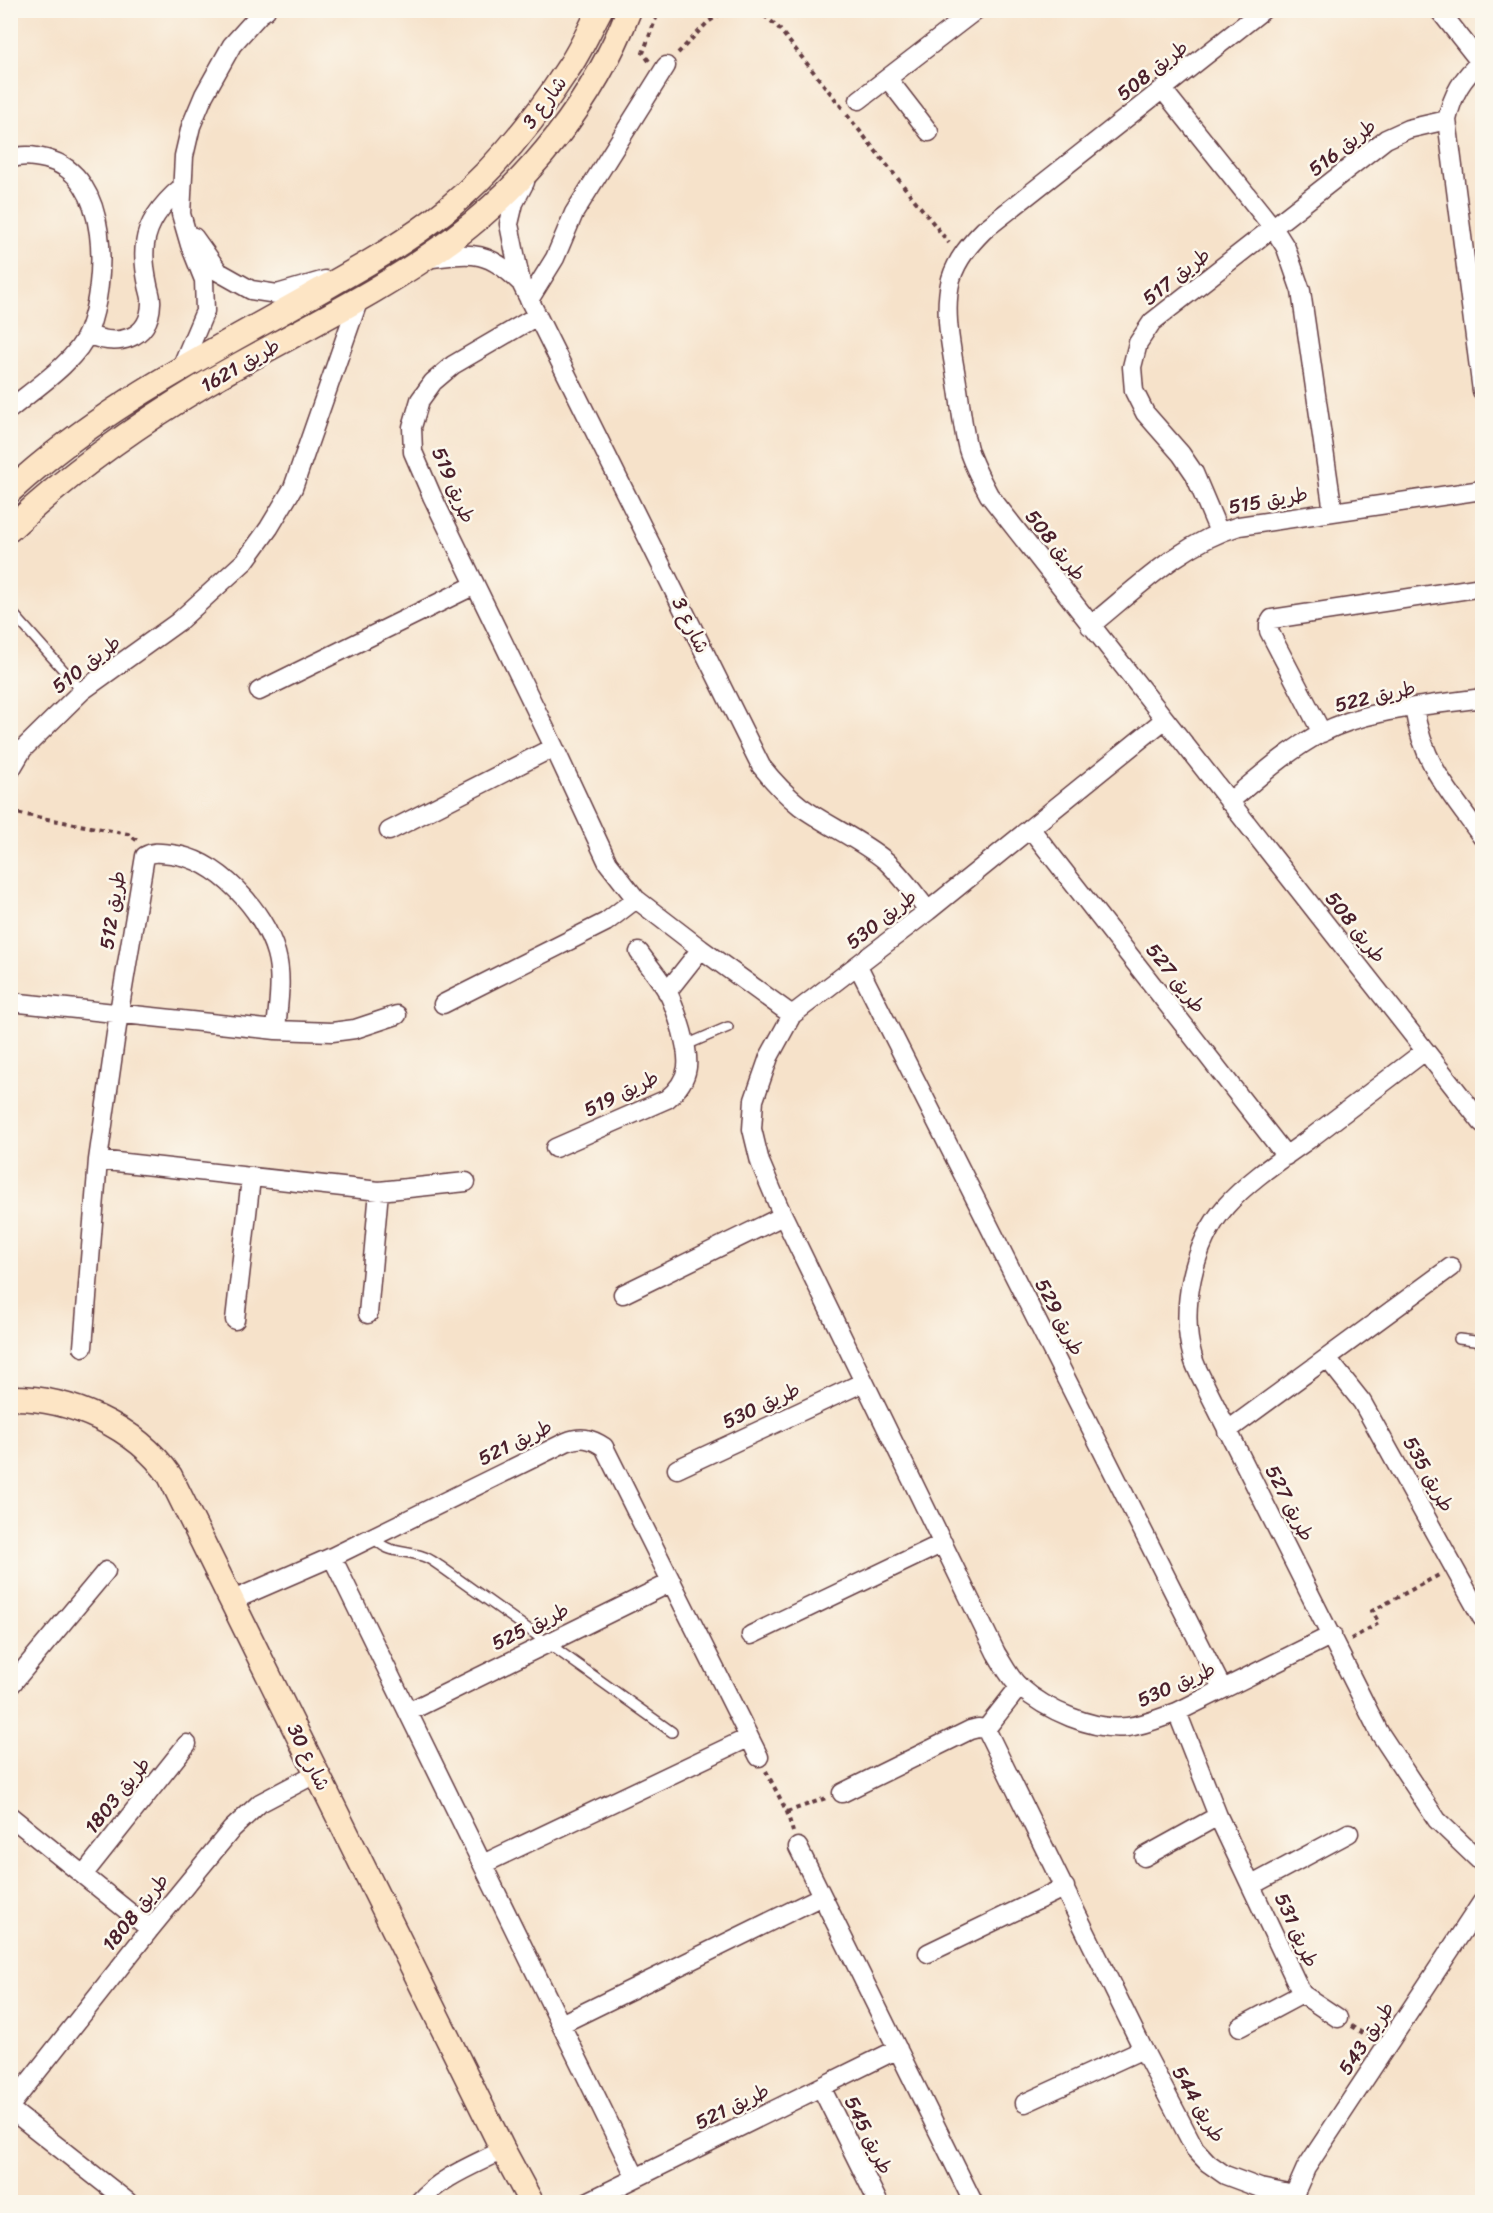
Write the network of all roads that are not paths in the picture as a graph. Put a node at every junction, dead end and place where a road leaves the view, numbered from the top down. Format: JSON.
{"nodes":[{"id":1,"x":600,"y":10,"type":"edge"},
{"id":2,"x":629,"y":10,"type":"edge"},
{"id":3,"x":976,"y":10,"type":"edge"},
{"id":4,"x":1263,"y":10,"type":"edge"},
{"id":5,"x":1439,"y":10,"type":"edge"},
{"id":6,"x":262,"y":12,"type":"edge"},
{"id":7,"x":1481,"y":61,"type":"edge"},
{"id":8,"x":666,"y":66,"type":"road end"},
{"id":9,"x":888,"y":79,"type":"junction"},
{"id":10,"x":1164,"y":90,"type":"junction"},
{"id":11,"x":859,"y":100,"type":"dead end"},
{"id":12,"x":1447,"y":120,"type":"junction"},
{"id":13,"x":929,"y":132,"type":"dead end"},
{"id":14,"x":10,"y":159,"type":"edge"},
{"id":15,"x":536,"y":162,"type":"junction"},
{"id":16,"x":475,"y":184,"type":"joint"},
{"id":17,"x":182,"y":188,"type":"junction"},
{"id":18,"x":181,"y":214,"type":"junction"},
{"id":19,"x":481,"y":216,"type":"joint"},
{"id":20,"x":1275,"y":229,"type":"junction"},
{"id":21,"x":423,"y":259,"type":"junction"},
{"id":22,"x":350,"y":274,"type":"junction"},
{"id":23,"x":521,"y":283,"type":"junction"},
{"id":24,"x":359,"y":298,"type":"junction"},
{"id":25,"x":533,"y":308,"type":"junction"},
{"id":26,"x":87,"y":334,"type":"junction"},
{"id":27,"x":180,"y":370,"type":"junction"},
{"id":28,"x":1482,"y":391,"type":"edge"},
{"id":29,"x":10,"y":409,"type":"edge"},
{"id":30,"x":1482,"y":490,"type":"edge"},
{"id":31,"x":10,"y":492,"type":"edge"},
{"id":32,"x":1334,"y":512,"type":"junction"},
{"id":33,"x":10,"y":529,"type":"edge"},
{"id":34,"x":1219,"y":532,"type":"junction"},
{"id":35,"x":475,"y":585,"type":"junction"},
{"id":36,"x":1482,"y":587,"type":"edge"},
{"id":37,"x":10,"y":610,"type":"edge"},
{"id":38,"x":1090,"y":626,"type":"junction"},
{"id":39,"x":82,"y":691,"type":"junction"},
{"id":40,"x":259,"y":691,"type":"dead end"},
{"id":41,"x":1482,"y":698,"type":"edge"},
{"id":42,"x":1414,"y":708,"type":"junction"},
{"id":43,"x":1164,"y":720,"type":"junction"},
{"id":44,"x":1322,"y":733,"type":"junction"},
{"id":45,"x":554,"y":747,"type":"junction"},
{"id":46,"x":10,"y":771,"type":"edge"},
{"id":47,"x":1229,"y":802,"type":"junction"},
{"id":48,"x":1030,"y":828,"type":"junction"},
{"id":49,"x":389,"y":831,"type":"dead end"},
{"id":50,"x":1482,"y":837,"type":"edge"},
{"id":51,"x":636,"y":898,"type":"junction"},
{"id":52,"x":928,"y":911,"type":"junction"},
{"id":53,"x":700,"y":949,"type":"junction"},
{"id":54,"x":639,"y":952,"type":"dead end"},
{"id":55,"x":858,"y":966,"type":"junction"},
{"id":56,"x":668,"y":992,"type":"junction"},
{"id":57,"x":10,"y":1002,"type":"edge"},
{"id":58,"x":443,"y":1004,"type":"dead end"},
{"id":59,"x":118,"y":1012,"type":"junction"},
{"id":60,"x":397,"y":1015,"type":"dead end"},
{"id":61,"x":792,"y":1015,"type":"junction"},
{"id":62,"x":728,"y":1027,"type":"dead end"},
{"id":63,"x":276,"y":1030,"type":"junction"},
{"id":64,"x":686,"y":1045,"type":"junction"},
{"id":65,"x":1425,"y":1051,"type":"junction"},
{"id":66,"x":1482,"y":1123,"type":"edge"},
{"id":67,"x":555,"y":1148,"type":"dead end"},
{"id":68,"x":1286,"y":1156,"type":"junction"},
{"id":69,"x":98,"y":1160,"type":"junction"},
{"id":70,"x":251,"y":1178,"type":"junction"},
{"id":71,"x":466,"y":1182,"type":"dead end"},
{"id":72,"x":379,"y":1191,"type":"junction"},
{"id":73,"x":783,"y":1216,"type":"junction"},
{"id":74,"x":1451,"y":1267,"type":"dead end"},
{"id":75,"x":623,"y":1294,"type":"dead end"},
{"id":76,"x":368,"y":1314,"type":"dead end"},
{"id":77,"x":235,"y":1320,"type":"dead end"},
{"id":78,"x":1459,"y":1339,"type":"dead end"},
{"id":79,"x":1482,"y":1342,"type":"edge"},
{"id":80,"x":83,"y":1347,"type":"dead end"},
{"id":81,"x":1327,"y":1358,"type":"junction"},
{"id":82,"x":864,"y":1382,"type":"junction"},
{"id":83,"x":10,"y":1398,"type":"edge"},
{"id":84,"x":1227,"y":1431,"type":"junction"},
{"id":85,"x":676,"y":1469,"type":"dead end"},
{"id":86,"x":373,"y":1536,"type":"junction"},
{"id":87,"x":943,"y":1544,"type":"junction"},
{"id":88,"x":332,"y":1557,"type":"junction"},
{"id":89,"x":106,"y":1571,"type":"dead end"},
{"id":90,"x":672,"y":1582,"type":"junction"},
{"id":91,"x":231,"y":1601,"type":"junction"},
{"id":92,"x":1482,"y":1618,"type":"edge"},
{"id":93,"x":751,"y":1635,"type":"dead end"},
{"id":94,"x":1332,"y":1635,"type":"junction"},
{"id":95,"x":547,"y":1642,"type":"junction"},
{"id":96,"x":10,"y":1686,"type":"edge"},
{"id":97,"x":1019,"y":1687,"type":"junction"},
{"id":98,"x":1222,"y":1688,"type":"junction"},
{"id":99,"x":408,"y":1712,"type":"junction"},
{"id":100,"x":1176,"y":1712,"type":"junction"},
{"id":101,"x":986,"y":1730,"type":"junction"},
{"id":102,"x":672,"y":1732,"type":"dead end"},
{"id":103,"x":748,"y":1738,"type":"junction"},
{"id":104,"x":187,"y":1744,"type":"dead end"},
{"id":105,"x":759,"y":1757,"type":"road end"},
{"id":106,"x":317,"y":1773,"type":"junction"},
{"id":107,"x":842,"y":1793,"type":"road end"},
{"id":108,"x":1218,"y":1816,"type":"junction"},
{"id":109,"x":12,"y":1821,"type":"edge"},
{"id":110,"x":1349,"y":1833,"type":"dead end"},
{"id":111,"x":798,"y":1847,"type":"road end"},
{"id":112,"x":1144,"y":1857,"type":"dead end"},
{"id":113,"x":1482,"y":1863,"type":"edge"},
{"id":114,"x":483,"y":1864,"type":"junction"},
{"id":115,"x":83,"y":1875,"type":"junction"},
{"id":116,"x":1252,"y":1885,"type":"junction"},
{"id":117,"x":1065,"y":1887,"type":"junction"},
{"id":118,"x":822,"y":1896,"type":"junction"},
{"id":119,"x":1482,"y":1902,"type":"edge"},
{"id":120,"x":150,"y":1929,"type":"junction"},
{"id":121,"x":928,"y":1953,"type":"dead end"},
{"id":122,"x":1302,"y":1994,"type":"junction"},
{"id":123,"x":1338,"y":2018,"type":"dead end"},
{"id":124,"x":561,"y":2024,"type":"junction"},
{"id":125,"x":1240,"y":2027,"type":"dead end"},
{"id":126,"x":898,"y":2049,"type":"junction"},
{"id":127,"x":1143,"y":2049,"type":"junction"},
{"id":128,"x":820,"y":2087,"type":"junction"},
{"id":129,"x":1025,"y":2103,"type":"dead end"},
{"id":130,"x":10,"y":2108,"type":"edge"},
{"id":131,"x":503,"y":2150,"type":"junction"},
{"id":132,"x":636,"y":2178,"type":"junction"},
{"id":133,"x":1293,"y":2199,"type":"edge"},
{"id":134,"x":128,"y":2202,"type":"edge"},
{"id":135,"x":419,"y":2202,"type":"edge"},
{"id":136,"x":531,"y":2202,"type":"edge"},
{"id":137,"x":587,"y":2202,"type":"edge"},
{"id":138,"x":878,"y":2202,"type":"edge"},
{"id":139,"x":973,"y":2202,"type":"edge"}],
"edges":[{"from":1,"to":16,"type":"street","name":"شارع 3"},
{"from":2,"to":15,"type":"street","name":"شارع 3"},
{"from":3,"to":9,"type":"street"},
{"from":4,"to":10,"type":"street","name":"طريق 508"},
{"from":5,"to":7,"type":"street"},
{"from":6,"to":17,"type":"street"},
{"from":7,"to":12,"type":"street"},
{"from":8,"to":25,"type":"street"},
{"from":9,"to":11,"type":"street"},
{"from":9,"to":13,"type":"street"},
{"from":10,"to":20,"type":"street"},
{"from":10,"to":38,"type":"street","name":"طريق 508"},
{"from":12,"to":20,"type":"street","name":"طريق 516"},
{"from":12,"to":28,"type":"street"},
{"from":14,"to":26,"type":"street"},
{"from":15,"to":19,"type":"street","name":"شارع 3"},
{"from":15,"to":23,"type":"street","name":"شارع 3"},
{"from":16,"to":22,"type":"street","name":"طريق 1621"},
{"from":17,"to":18,"type":"street"},
{"from":17,"to":26,"type":"street"},
{"from":18,"to":22,"type":"street"},
{"from":18,"to":27,"type":"street"},
{"from":19,"to":21,"type":"street","name":"طريق 1621"},
{"from":20,"to":32,"type":"street"},
{"from":20,"to":34,"type":"street","name":"طريق 517"},
{"from":21,"to":23,"type":"street","name":"شارع 3"},
{"from":21,"to":24,"type":"street","name":"طريق 1621"},
{"from":22,"to":27,"type":"street","name":"طريق 1621"},
{"from":23,"to":25,"type":"street","name":"شارع 3"},
{"from":24,"to":33,"type":"street","name":"طريق 1621"},
{"from":24,"to":39,"type":"street","name":"طريق 510"},
{"from":25,"to":35,"type":"street","name":"طريق 519"},
{"from":25,"to":52,"type":"street","name":"شارع 3"},
{"from":26,"to":29,"type":"street"},
{"from":27,"to":31,"type":"street","name":"طريق 1621"},
{"from":30,"to":32,"type":"street","name":"طريق 515"},
{"from":32,"to":34,"type":"street","name":"طريق 515"},
{"from":34,"to":38,"type":"street","name":"طريق 515"},
{"from":35,"to":40,"type":"street"},
{"from":35,"to":45,"type":"street","name":"طريق 519"},
{"from":36,"to":44,"type":"street"},
{"from":37,"to":39,"type":"lane"},
{"from":38,"to":43,"type":"street","name":"طريق 508"},
{"from":39,"to":46,"type":"street","name":"طريق 510"},
{"from":41,"to":42,"type":"street","name":"طريق 522"},
{"from":42,"to":44,"type":"street","name":"طريق 522"},
{"from":42,"to":50,"type":"street"},
{"from":43,"to":47,"type":"street","name":"طريق 508"},
{"from":43,"to":48,"type":"street","name":"طريق 530"},
{"from":44,"to":47,"type":"street","name":"طريق 522"},
{"from":45,"to":49,"type":"street"},
{"from":45,"to":51,"type":"street","name":"طريق 519"},
{"from":47,"to":65,"type":"street","name":"طريق 508"},
{"from":48,"to":52,"type":"street","name":"طريق 530"},
{"from":48,"to":68,"type":"street","name":"طريق 527"},
{"from":51,"to":53,"type":"street","name":"طريق 519"},
{"from":51,"to":58,"type":"street"},
{"from":52,"to":55,"type":"street","name":"طريق 530"},
{"from":53,"to":56,"type":"street"},
{"from":53,"to":61,"type":"street","name":"طريق 519"},
{"from":54,"to":56,"type":"street","name":"طريق 519"},
{"from":55,"to":61,"type":"street","name":"طريق 530"},
{"from":55,"to":98,"type":"street","name":"طريق 529"},
{"from":56,"to":64,"type":"street","name":"طريق 519"},
{"from":57,"to":59,"type":"street"},
{"from":59,"to":63,"type":"street"},
{"from":59,"to":63,"type":"street","name":"طريق 512"},
{"from":59,"to":69,"type":"street","name":"طريق 512"},
{"from":60,"to":63,"type":"street"},
{"from":61,"to":73,"type":"street","name":"طريق 530"},
{"from":62,"to":64,"type":"lane"},
{"from":64,"to":67,"type":"street","name":"طريق 519"},
{"from":65,"to":66,"type":"street","name":"طريق 508"},
{"from":65,"to":68,"type":"street","name":"طريق 527"},
{"from":68,"to":84,"type":"street","name":"طريق 527"},
{"from":69,"to":70,"type":"street"},
{"from":69,"to":80,"type":"street","name":"طريق 512"},
{"from":70,"to":72,"type":"street"},
{"from":70,"to":77,"type":"street"},
{"from":71,"to":72,"type":"street"},
{"from":72,"to":76,"type":"street"},
{"from":73,"to":75,"type":"street"},
{"from":73,"to":82,"type":"street","name":"طريق 530"},
{"from":74,"to":81,"type":"street"},
{"from":78,"to":79,"type":"lane"},
{"from":81,"to":84,"type":"street"},
{"from":81,"to":92,"type":"street","name":"طريق 535"},
{"from":82,"to":85,"type":"street","name":"طريق 530"},
{"from":82,"to":87,"type":"street","name":"طريق 530"},
{"from":83,"to":91,"type":"street","name":"شارع 30"},
{"from":84,"to":94,"type":"street","name":"طريق 527"},
{"from":86,"to":88,"type":"street","name":"طريق 521"},
{"from":86,"to":90,"type":"street","name":"طريق 521"},
{"from":86,"to":95,"type":"lane"},
{"from":87,"to":93,"type":"street"},
{"from":87,"to":97,"type":"street","name":"طريق 530"},
{"from":88,"to":91,"type":"street","name":"طريق 521"},
{"from":88,"to":99,"type":"street"},
{"from":89,"to":96,"type":"street"},
{"from":90,"to":95,"type":"street","name":"طريق 525"},
{"from":90,"to":103,"type":"street","name":"طريق 521"},
{"from":91,"to":106,"type":"street","name":"شارع 30"},
{"from":94,"to":98,"type":"street","name":"طريق 530"},
{"from":94,"to":113,"type":"street","name":"طريق 527"},
{"from":95,"to":99,"type":"street","name":"طريق 525"},
{"from":95,"to":102,"type":"lane"},
{"from":97,"to":100,"type":"street","name":"طريق 530"},
{"from":97,"to":101,"type":"street"},
{"from":98,"to":100,"type":"street","name":"طريق 530"},
{"from":99,"to":114,"type":"street"},
{"from":100,"to":108,"type":"street","name":"طريق 531"},
{"from":101,"to":107,"type":"street"},
{"from":101,"to":117,"type":"street","name":"طريق 544"},
{"from":103,"to":105,"type":"street","name":"طريق 521"},
{"from":103,"to":114,"type":"street"},
{"from":104,"to":115,"type":"street","name":"طريق 1803"},
{"from":106,"to":120,"type":"street","name":"طريق 1808"},
{"from":106,"to":131,"type":"street","name":"شارع 30"},
{"from":108,"to":112,"type":"street"},
{"from":108,"to":116,"type":"street","name":"طريق 531"},
{"from":109,"to":115,"type":"street"},
{"from":110,"to":116,"type":"street","name":"طريق 531"},
{"from":111,"to":118,"type":"street"},
{"from":114,"to":124,"type":"street"},
{"from":115,"to":120,"type":"street"},
{"from":116,"to":122,"type":"street","name":"طريق 531"},
{"from":117,"to":121,"type":"street"},
{"from":117,"to":127,"type":"street","name":"طريق 544"},
{"from":118,"to":124,"type":"street"},
{"from":118,"to":126,"type":"street"},
{"from":119,"to":133,"type":"street","name":"طريق 543"},
{"from":120,"to":130,"type":"street","name":"طريق 1808"},
{"from":122,"to":123,"type":"street","name":"طريق 531"},
{"from":122,"to":125,"type":"street","name":"طريق 531"},
{"from":124,"to":132,"type":"street"},
{"from":126,"to":128,"type":"street","name":"طريق 521"},
{"from":126,"to":139,"type":"street"},
{"from":127,"to":129,"type":"street"},
{"from":127,"to":133,"type":"street","name":"طريق 544"},
{"from":128,"to":132,"type":"street","name":"طريق 521"},
{"from":128,"to":138,"type":"street","name":"طريق 545"},
{"from":130,"to":134,"type":"street"},
{"from":131,"to":135,"type":"street"},
{"from":131,"to":136,"type":"street","name":"شارع 30"},
{"from":132,"to":137,"type":"street","name":"طريق 521"}]}
